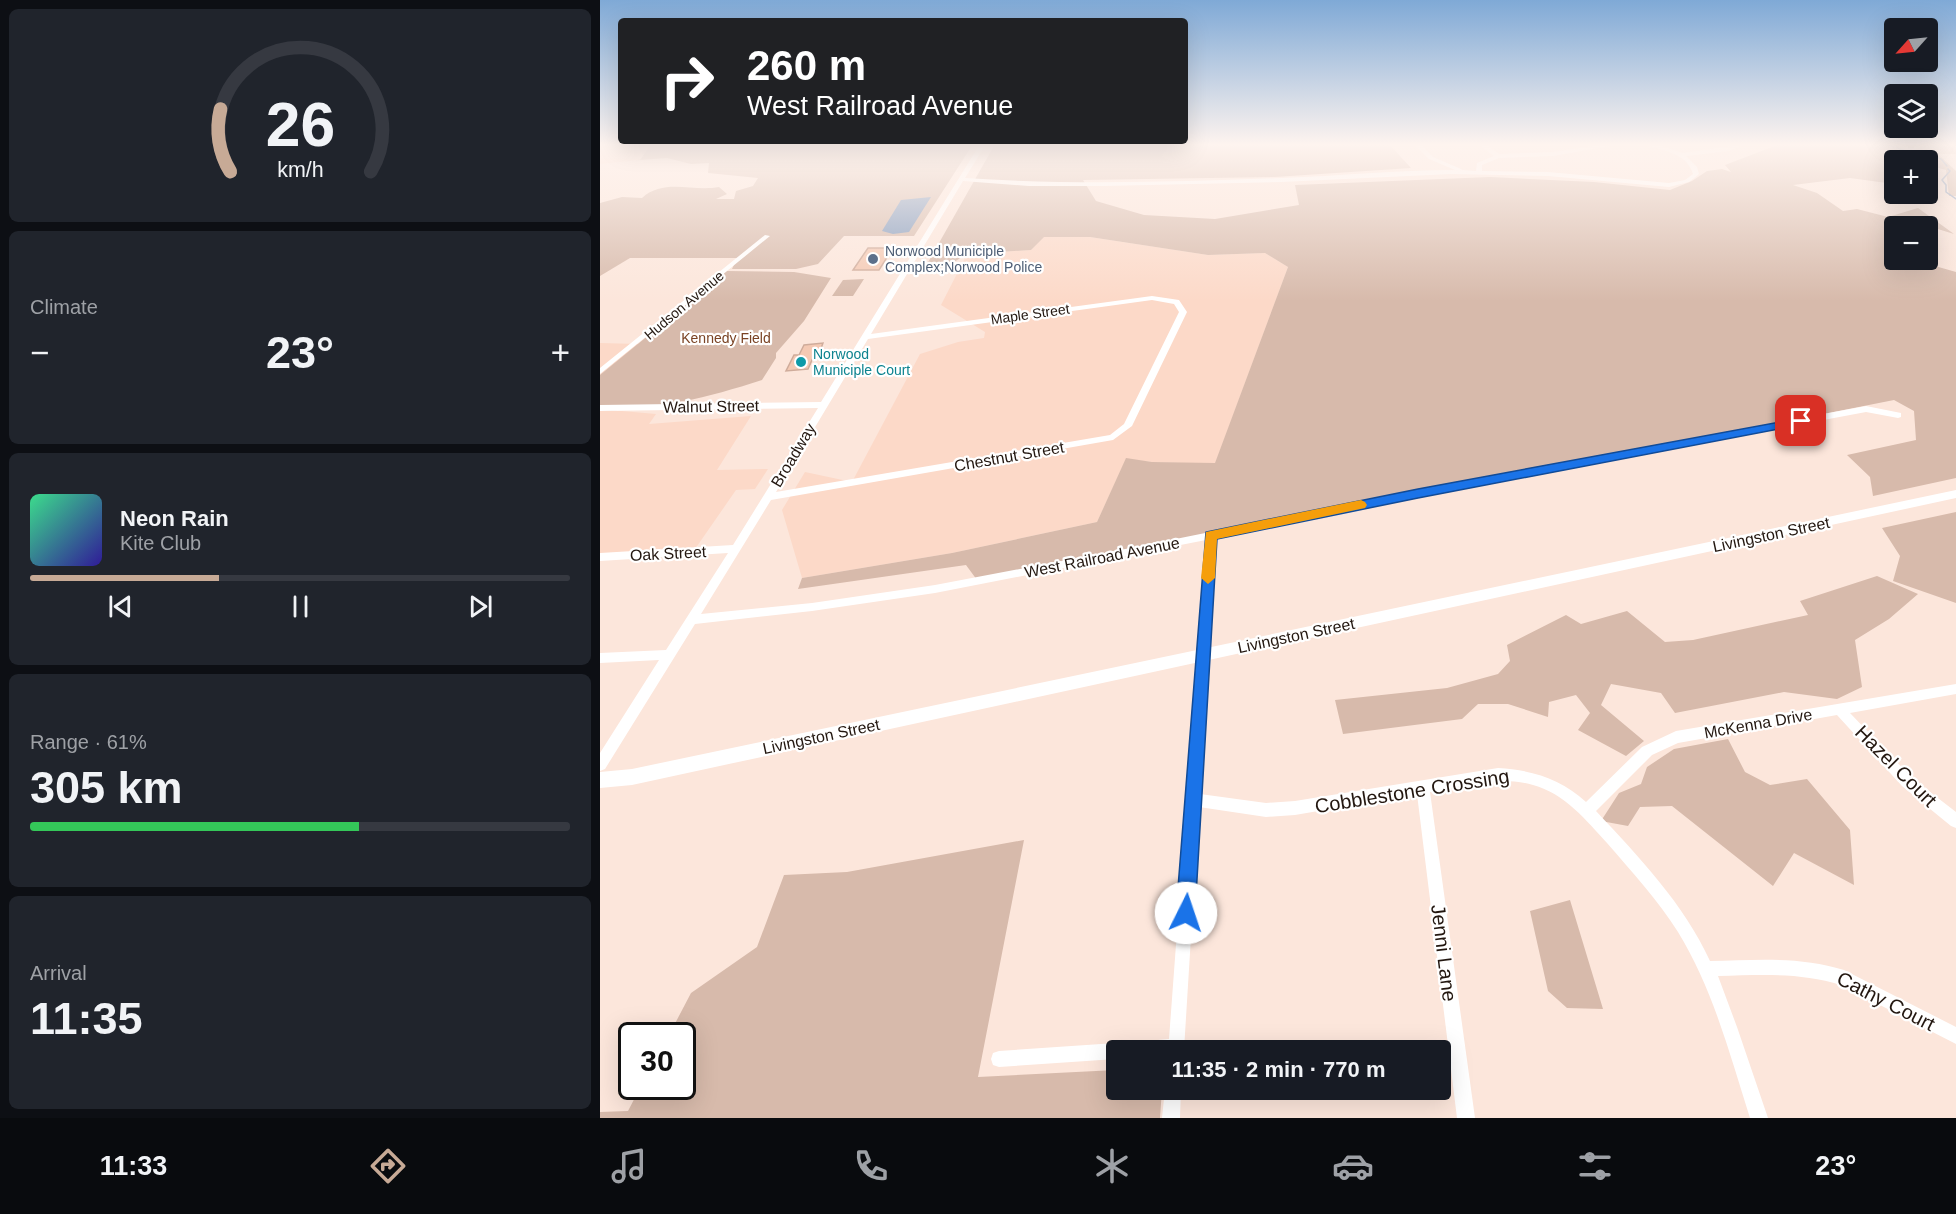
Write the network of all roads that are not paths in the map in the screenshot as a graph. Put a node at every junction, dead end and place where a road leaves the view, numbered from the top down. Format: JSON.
{"nodes":[{"id":1,"x":951,"y":196,"type":"edge"},
{"id":2,"x":767,"y":236,"type":"dead end"},
{"id":3,"x":1181,"y":318,"type":"joint"},
{"id":4,"x":865,"y":337,"type":"junction"},
{"id":5,"x":600,"y":372,"type":"edge"},
{"id":6,"x":822,"y":405,"type":"junction"},
{"id":7,"x":600,"y":408,"type":"edge"},
{"id":8,"x":1898,"y":415,"type":"dead end"},
{"id":9,"x":1956,"y":495,"type":"edge"},
{"id":10,"x":768,"y":497,"type":"junction"},
{"id":11,"x":1210,"y":536,"type":"junction"},
{"id":12,"x":736,"y":549,"type":"junction"},
{"id":13,"x":600,"y":556,"type":"edge"},
{"id":14,"x":691,"y":620,"type":"junction"},
{"id":15,"x":670,"y":654,"type":"junction"},
{"id":16,"x":1203,"y":654,"type":"junction"},
{"id":17,"x":600,"y":658,"type":"edge"},
{"id":18,"x":1956,"y":689,"type":"edge"},
{"id":19,"x":1839,"y":709,"type":"junction"},
{"id":20,"x":600,"y":765,"type":"edge"},
{"id":21,"x":600,"y":780,"type":"edge"},
{"id":22,"x":1423,"y":788,"type":"junction"},
{"id":23,"x":1194,"y":800,"type":"junction"},
{"id":24,"x":1587,"y":811,"type":"junction"},
{"id":25,"x":1956,"y":821,"type":"edge"},
{"id":26,"x":1707,"y":969,"type":"junction"},
{"id":27,"x":1956,"y":1036,"type":"edge"},
{"id":28,"x":1177,"y":1040,"type":"edge"},
{"id":29,"x":1106,"y":1052,"type":"edge"},
{"id":30,"x":999,"y":1059,"type":"dead end"},
{"id":31,"x":1172,"y":1100,"type":"edge"},
{"id":32,"x":1171,"y":1118,"type":"edge"},
{"id":33,"x":1466,"y":1118,"type":"edge"},
{"id":34,"x":1759,"y":1118,"type":"edge"}],
"edges":[{"from":1,"to":4,"type":"street","name":"Broadway"},
{"from":2,"to":5,"type":"street","name":"Hudson Avenue"},
{"from":3,"to":4,"type":"street","name":"Maple Street"},
{"from":3,"to":10,"type":"street","name":"Chestnut Street"},
{"from":4,"to":6,"type":"street","name":"Broadway"},
{"from":6,"to":7,"type":"street","name":"Walnut Street"},
{"from":6,"to":10,"type":"street","name":"Broadway"},
{"from":8,"to":11,"type":"street","name":"West Railroad Avenue"},
{"from":9,"to":16,"type":"main road","name":"Livingston Street"},
{"from":10,"to":12,"type":"street","name":"Broadway"},
{"from":11,"to":14,"type":"street","name":"West Railroad Avenue"},
{"from":11,"to":16,"type":"street"},
{"from":12,"to":13,"type":"street","name":"Oak Street"},
{"from":12,"to":14,"type":"street","name":"Broadway"},
{"from":14,"to":15,"type":"street","name":"Broadway"},
{"from":15,"to":17,"type":"street"},
{"from":15,"to":20,"type":"street","name":"Broadway"},
{"from":16,"to":21,"type":"main road","name":"Livingston Street"},
{"from":16,"to":23,"type":"street"},
{"from":18,"to":19,"type":"street","name":"McKenna Drive"},
{"from":19,"to":24,"type":"street","name":"McKenna Drive"},
{"from":19,"to":25,"type":"street","name":"Hazel Court"},
{"from":22,"to":23,"type":"street","name":"Cobblestone Crossing"},
{"from":22,"to":24,"type":"street","name":"Cobblestone Crossing"},
{"from":22,"to":33,"type":"street","name":"Jenni Lane"},
{"from":23,"to":28,"type":"street"},
{"from":24,"to":26,"type":"street","name":"Cobblestone Crossing"},
{"from":26,"to":27,"type":"street","name":"Cathy Court"},
{"from":26,"to":34,"type":"street","name":"Cobblestone Crossing"},
{"from":29,"to":30,"type":"street"},
{"from":31,"to":32,"type":"street"}]}
